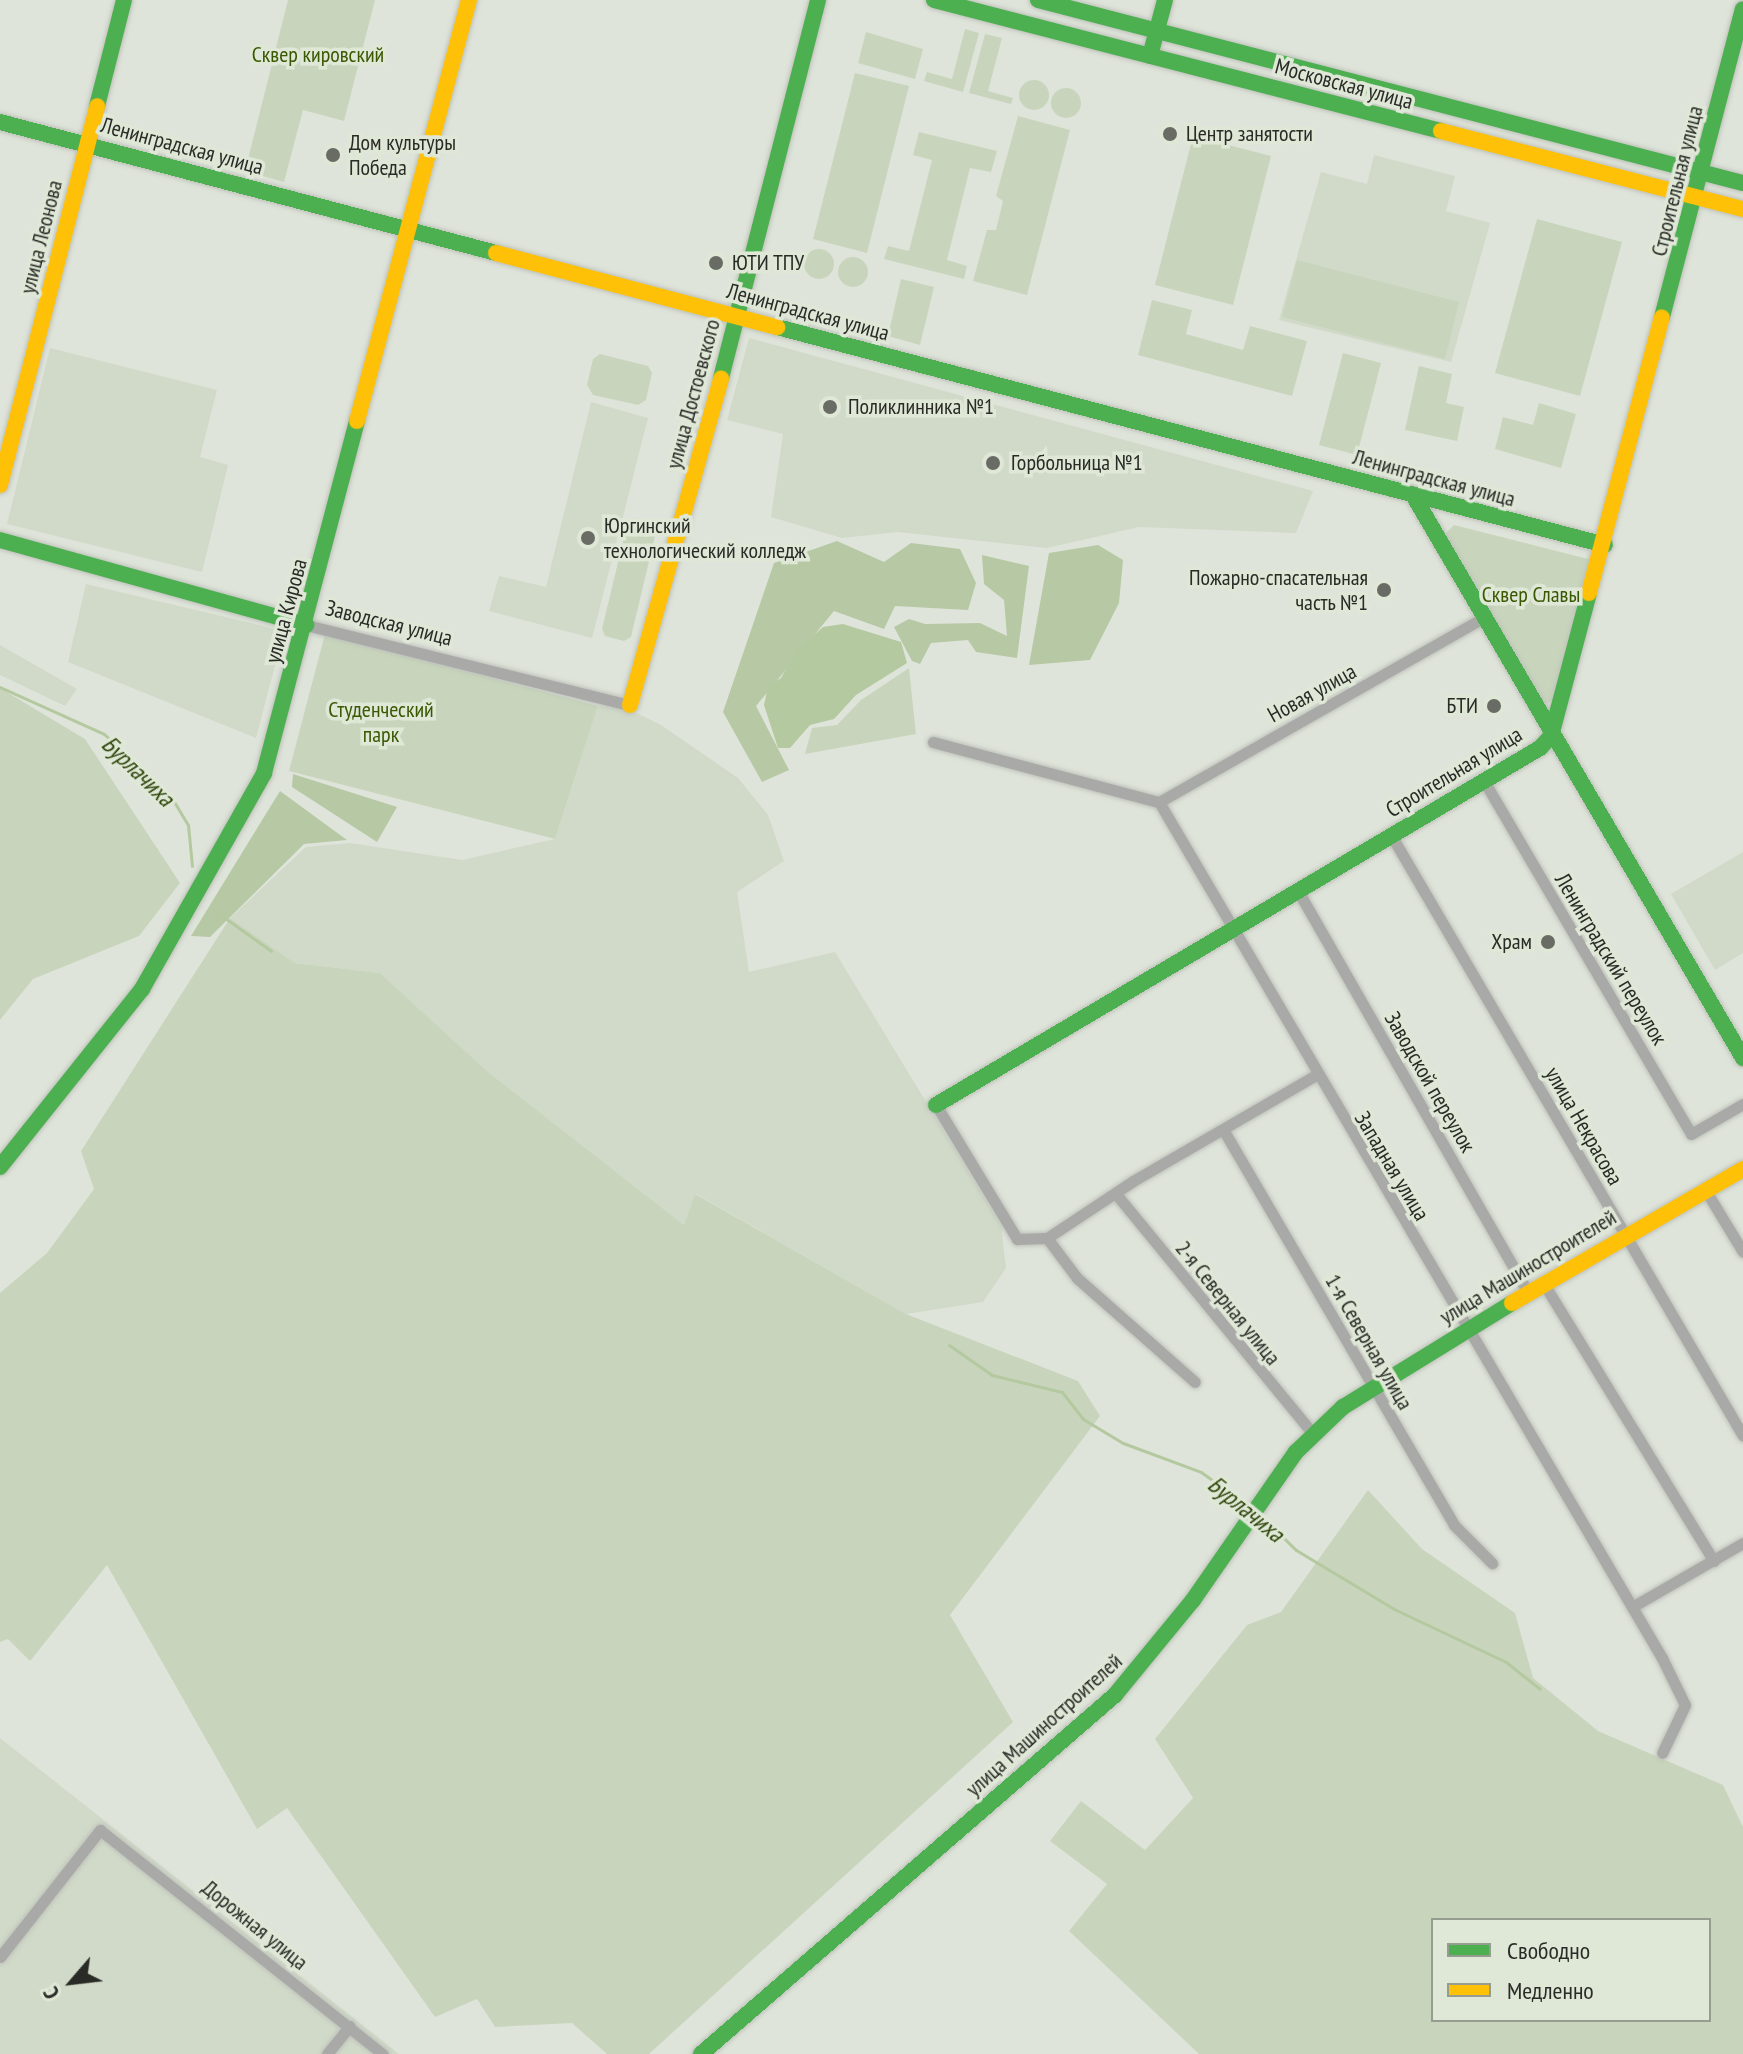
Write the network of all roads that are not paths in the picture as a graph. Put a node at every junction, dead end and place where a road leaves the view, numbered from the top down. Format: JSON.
{"nodes":[{"id":1,"x":124,"y":0,"type":"edge"},
{"id":2,"x":469,"y":0,"type":"edge"},
{"id":3,"x":818,"y":0,"type":"edge"},
{"id":4,"x":934,"y":0,"type":"edge"},
{"id":5,"x":1038,"y":0,"type":"edge"},
{"id":6,"x":1165,"y":0,"type":"edge"},
{"id":7,"x":1743,"y":9,"type":"edge"},
{"id":8,"x":1157,"y":31,"type":"junction"},
{"id":9,"x":1150,"y":56,"type":"junction"},
{"id":10,"x":0,"y":122,"type":"edge"},
{"id":11,"x":88,"y":144,"type":"junction"},
{"id":12,"x":1702,"y":172,"type":"junction"},
{"id":13,"x":1743,"y":183,"type":"edge"},
{"id":14,"x":1697,"y":197,"type":"junction"},
{"id":15,"x":1743,"y":209,"type":"edge"},
{"id":16,"x":408,"y":229,"type":"junction"},
{"id":17,"x":737,"y":316,"type":"junction"},
{"id":18,"x":0,"y":485,"type":"edge"},
{"id":19,"x":1413,"y":495,"type":"junction"},
{"id":20,"x":0,"y":540,"type":"edge"},
{"id":21,"x":1605,"y":545,"type":"junction"},
{"id":22,"x":1483,"y":618,"type":"junction"},
{"id":23,"x":306,"y":625,"type":"junction"},
{"id":24,"x":630,"y":705,"type":"joint"},
{"id":25,"x":1551,"y":736,"type":"junction"},
{"id":26,"x":933,"y":742,"type":"dead end"},
{"id":27,"x":1484,"y":781,"type":"junction"},
{"id":28,"x":1159,"y":802,"type":"junction"},
{"id":29,"x":1391,"y":835,"type":"junction"},
{"id":30,"x":1298,"y":891,"type":"junction"},
{"id":31,"x":1232,"y":929,"type":"junction"},
{"id":32,"x":1743,"y":1058,"type":"edge"},
{"id":33,"x":1316,"y":1075,"type":"junction"},
{"id":34,"x":1743,"y":1104,"type":"edge"},
{"id":35,"x":936,"y":1105,"type":"joint"},
{"id":36,"x":1224,"y":1131,"type":"junction"},
{"id":37,"x":0,"y":1167,"type":"edge"},
{"id":38,"x":1743,"y":1169,"type":"edge"},
{"id":39,"x":1706,"y":1191,"type":"junction"},
{"id":40,"x":1116,"y":1194,"type":"junction"},
{"id":41,"x":1624,"y":1234,"type":"junction"},
{"id":42,"x":1047,"y":1238,"type":"junction"},
{"id":43,"x":1743,"y":1252,"type":"edge"},
{"id":44,"x":1544,"y":1284,"type":"junction"},
{"id":45,"x":1528,"y":1293,"type":"junction"},
{"id":46,"x":1466,"y":1330,"type":"junction"},
{"id":47,"x":1195,"y":1382,"type":"dead end"},
{"id":48,"x":1372,"y":1387,"type":"junction"},
{"id":49,"x":1313,"y":1434,"type":"junction"},
{"id":50,"x":1743,"y":1436,"type":"edge"},
{"id":51,"x":1743,"y":1543,"type":"edge"},
{"id":52,"x":1714,"y":1561,"type":"junction"},
{"id":53,"x":1492,"y":1563,"type":"dead end"},
{"id":54,"x":1632,"y":1607,"type":"junction"},
{"id":55,"x":1662,"y":1753,"type":"dead end"},
{"id":56,"x":0,"y":1957,"type":"edge"},
{"id":57,"x":350,"y":2026,"type":"junction"},
{"id":58,"x":327,"y":2054,"type":"edge"},
{"id":59,"x":383,"y":2054,"type":"edge"},
{"id":60,"x":701,"y":2054,"type":"edge"}],
"edges":[{"from":1,"to":11,"type":"street","name":"улица Леонова"},
{"from":2,"to":16,"type":"street","name":"улица Кирова"},
{"from":3,"to":17,"type":"street","name":"улица Достоевского"},
{"from":4,"to":9,"type":"street","name":"Московская улица"},
{"from":5,"to":8,"type":"street","name":"Московская улица"},
{"from":6,"to":8,"type":"street"},
{"from":7,"to":12,"type":"street","name":"Строительная улица"},
{"from":8,"to":9,"type":"street"},
{"from":8,"to":12,"type":"street","name":"Московская улица"},
{"from":9,"to":14,"type":"street","name":"Московская улица"},
{"from":10,"to":11,"type":"street","name":"Ленинградская улица"},
{"from":11,"to":16,"type":"street","name":"Ленинградская улица"},
{"from":11,"to":18,"type":"street","name":"улица Леонова"},
{"from":12,"to":13,"type":"street","name":"Московская улица"},
{"from":12,"to":14,"type":"street","name":"Строительная улица"},
{"from":14,"to":15,"type":"street","name":"Московская улица"},
{"from":14,"to":21,"type":"street","name":"Строительная улица"},
{"from":16,"to":17,"type":"street","name":"Ленинградская улица"},
{"from":16,"to":23,"type":"street","name":"улица Кирова"},
{"from":17,"to":19,"type":"street","name":"Ленинградская улица"},
{"from":17,"to":24,"type":"street","name":"улица Достоевского"},
{"from":19,"to":21,"type":"street","name":"Ленинградская улица"},
{"from":19,"to":22,"type":"street"},
{"from":20,"to":23,"type":"street","name":"Заводская улица"},
{"from":21,"to":25,"type":"street","name":"Строительная улица"},
{"from":22,"to":25,"type":"street"},
{"from":22,"to":28,"type":"street","name":"Новая улица"},
{"from":23,"to":24,"type":"street","name":"Заводская улица"},
{"from":23,"to":37,"type":"street","name":"улица Кирова"},
{"from":25,"to":27,"type":"street","name":"Строительная улица"},
{"from":25,"to":32,"type":"street"},
{"from":26,"to":28,"type":"street"},
{"from":27,"to":29,"type":"street","name":"Строительная улица"},
{"from":27,"to":34,"type":"street","name":"Ленинградский переулок"},
{"from":28,"to":31,"type":"street","name":"Западная улица"},
{"from":29,"to":30,"type":"street","name":"Строительная улица"},
{"from":29,"to":41,"type":"street","name":"улица Некрасова"},
{"from":30,"to":31,"type":"street","name":"Строительная улица"},
{"from":30,"to":45,"type":"street","name":"Заводской переулок"},
{"from":31,"to":33,"type":"street","name":"Западная улица"},
{"from":31,"to":35,"type":"street","name":"Строительная улица"},
{"from":33,"to":36,"type":"street"},
{"from":33,"to":46,"type":"street","name":"Западная улица"},
{"from":35,"to":42,"type":"street"},
{"from":36,"to":40,"type":"street"},
{"from":36,"to":48,"type":"street","name":"1-я Северная улица"},
{"from":38,"to":39,"type":"street","name":"улица Машиностроителей"},
{"from":39,"to":41,"type":"street","name":"улица Машиностроителей"},
{"from":39,"to":43,"type":"street"},
{"from":40,"to":42,"type":"street"},
{"from":40,"to":49,"type":"street","name":"2-я Северная улица"},
{"from":41,"to":44,"type":"street","name":"улица Машиностроителей"},
{"from":41,"to":50,"type":"street","name":"улица Некрасова"},
{"from":42,"to":47,"type":"street"},
{"from":44,"to":45,"type":"street","name":"улица Машиностроителей"},
{"from":44,"to":52,"type":"street"},
{"from":45,"to":46,"type":"street","name":"улица Машиностроителей"},
{"from":46,"to":48,"type":"street","name":"улица Машиностроителей"},
{"from":46,"to":54,"type":"street","name":"Западная улица"},
{"from":48,"to":49,"type":"street","name":"улица Машиностроителей"},
{"from":48,"to":53,"type":"street","name":"1-я Северная улица"},
{"from":49,"to":60,"type":"street","name":"улица Машиностроителей"},
{"from":51,"to":52,"type":"street"},
{"from":52,"to":54,"type":"street"},
{"from":54,"to":55,"type":"street","name":"Западная улица"},
{"from":56,"to":57,"type":"street","name":"Дорожная улица"},
{"from":57,"to":58,"type":"street"},
{"from":57,"to":59,"type":"street","name":"Дорожная улица"}]}
